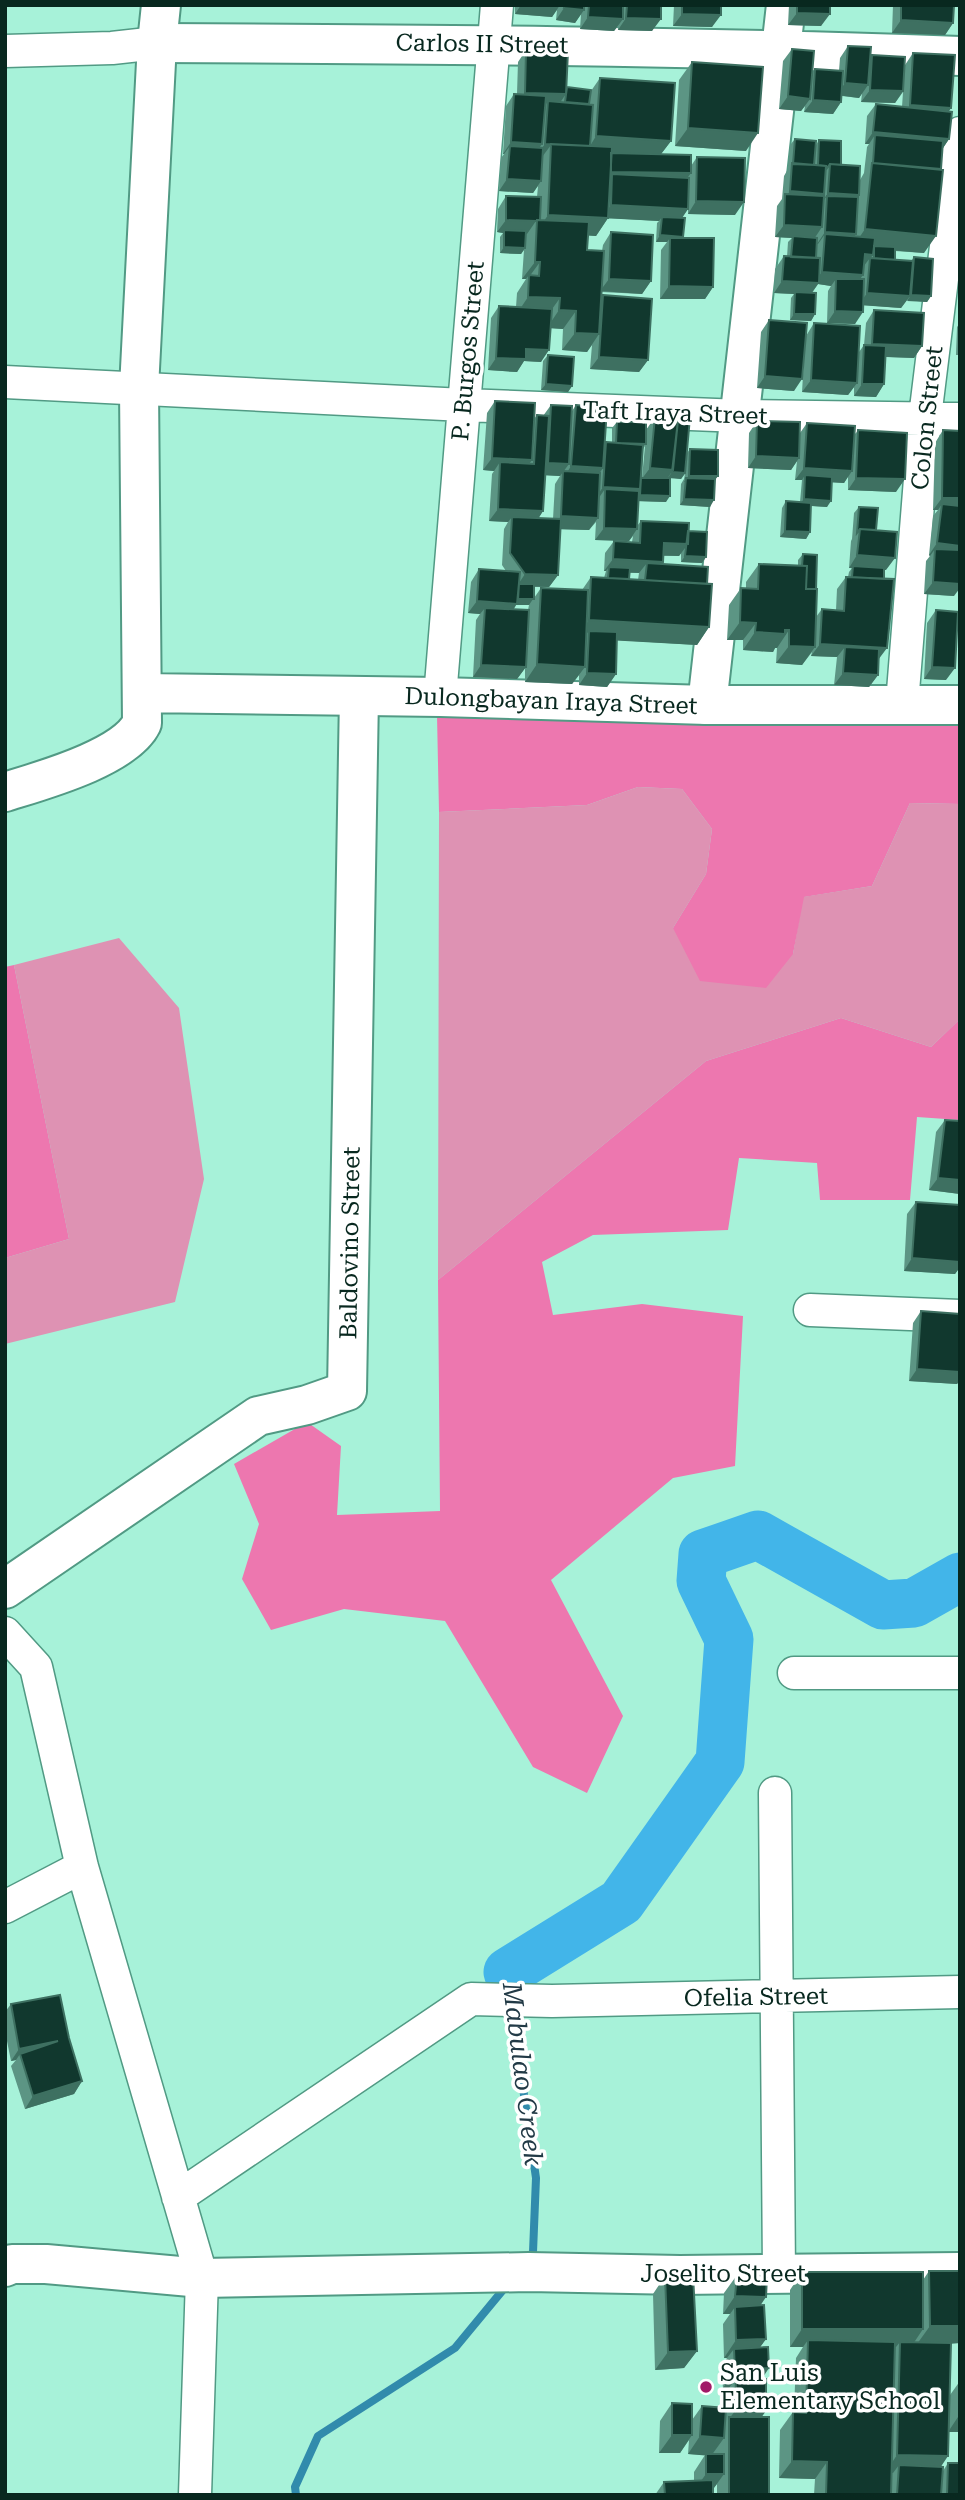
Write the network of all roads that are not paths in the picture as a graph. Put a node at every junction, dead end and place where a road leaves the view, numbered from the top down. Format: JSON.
{"nodes":[{"id":1,"x":161,"y":5,"type":"edge"},
{"id":2,"x":497,"y":5,"type":"edge"},
{"id":3,"x":786,"y":5,"type":"edge"},
{"id":4,"x":157,"y":43,"type":"junction"},
{"id":5,"x":494,"y":44,"type":"junction"},
{"id":6,"x":783,"y":49,"type":"junction"},
{"id":7,"x":5,"y":51,"type":"edge"},
{"id":8,"x":960,"y":56,"type":"edge"},
{"id":9,"x":960,"y":133,"type":"edge"},
{"id":10,"x":5,"y":382,"type":"edge"},
{"id":11,"x":139,"y":388,"type":"junction"},
{"id":12,"x":464,"y":405,"type":"junction"},
{"id":13,"x":741,"y":416,"type":"junction"},
{"id":14,"x":925,"y":417,"type":"junction"},
{"id":15,"x":960,"y":419,"type":"edge"},
{"id":16,"x":142,"y":693,"type":"junction"},
{"id":17,"x":359,"y":696,"type":"junction"},
{"id":18,"x":440,"y":697,"type":"junction"},
{"id":19,"x":902,"y":704,"type":"junction"},
{"id":20,"x":707,"y":705,"type":"junction"},
{"id":21,"x":960,"y":705,"type":"edge"},
{"id":22,"x":5,"y":792,"type":"edge"},
{"id":23,"x":810,"y":1310,"type":"dead end"},
{"id":24,"x":960,"y":1316,"type":"edge"},
{"id":25,"x":5,"y":1589,"type":"edge"},
{"id":26,"x":5,"y":1633,"type":"edge"},
{"id":27,"x":794,"y":1673,"type":"dead end"},
{"id":28,"x":960,"y":1673,"type":"edge"},
{"id":29,"x":775,"y":1793,"type":"dead end"},
{"id":30,"x":82,"y":1867,"type":"junction"},
{"id":31,"x":5,"y":1907,"type":"edge"},
{"id":32,"x":960,"y":1992,"type":"edge"},
{"id":33,"x":778,"y":1996,"type":"junction"},
{"id":34,"x":178,"y":2197,"type":"junction"},
{"id":35,"x":5,"y":2267,"type":"edge"},
{"id":36,"x":960,"y":2272,"type":"edge"},
{"id":37,"x":779,"y":2274,"type":"junction"},
{"id":38,"x":202,"y":2278,"type":"junction"},
{"id":39,"x":195,"y":2495,"type":"edge"}],
"edges":[{"from":1,"to":4,"type":"street"},
{"from":2,"to":5,"type":"street","name":"P. Burgos Street"},
{"from":3,"to":6,"type":"street"},
{"from":4,"to":5,"type":"street","name":"Carlos II Street"},
{"from":4,"to":7,"type":"street","name":"Carlos II Street"},
{"from":4,"to":11,"type":"street"},
{"from":5,"to":6,"type":"street","name":"Carlos II Street"},
{"from":5,"to":12,"type":"street","name":"P. Burgos Street"},
{"from":6,"to":8,"type":"street","name":"Carlos II Street"},
{"from":6,"to":13,"type":"street"},
{"from":9,"to":14,"type":"street","name":"Colon Street"},
{"from":10,"to":11,"type":"street","name":"Taft Iraya Street"},
{"from":11,"to":12,"type":"street","name":"Taft Iraya Street"},
{"from":11,"to":16,"type":"street"},
{"from":12,"to":13,"type":"street","name":"Taft Iraya Street"},
{"from":12,"to":18,"type":"street","name":"P. Burgos Street"},
{"from":13,"to":14,"type":"street","name":"Taft Iraya Street"},
{"from":13,"to":20,"type":"street"},
{"from":14,"to":15,"type":"street","name":"Taft Iraya Street"},
{"from":14,"to":19,"type":"street","name":"Colon Street"},
{"from":16,"to":17,"type":"street","name":"Dulongbayan Iraya Street"},
{"from":16,"to":22,"type":"street"},
{"from":17,"to":18,"type":"street","name":"Dulongbayan Iraya Street"},
{"from":17,"to":25,"type":"street","name":"Baldovino Street"},
{"from":18,"to":20,"type":"street","name":"Dulongbayan Iraya Street"},
{"from":19,"to":20,"type":"street","name":"Dulongbayan Iraya Street"},
{"from":19,"to":21,"type":"street","name":"Dulongbayan Iraya Street"},
{"from":23,"to":24,"type":"street"},
{"from":26,"to":30,"type":"street"},
{"from":27,"to":28,"type":"street"},
{"from":29,"to":33,"type":"street"},
{"from":30,"to":31,"type":"street"},
{"from":30,"to":34,"type":"street"},
{"from":32,"to":33,"type":"street","name":"Ofelia Street"},
{"from":33,"to":34,"type":"street","name":"Ofelia Street"},
{"from":33,"to":37,"type":"street"},
{"from":34,"to":38,"type":"street"},
{"from":35,"to":38,"type":"street","name":"Joselito Street"},
{"from":36,"to":37,"type":"street","name":"Joselito Street"},
{"from":37,"to":38,"type":"street","name":"Joselito Street"},
{"from":38,"to":39,"type":"street"}]}
